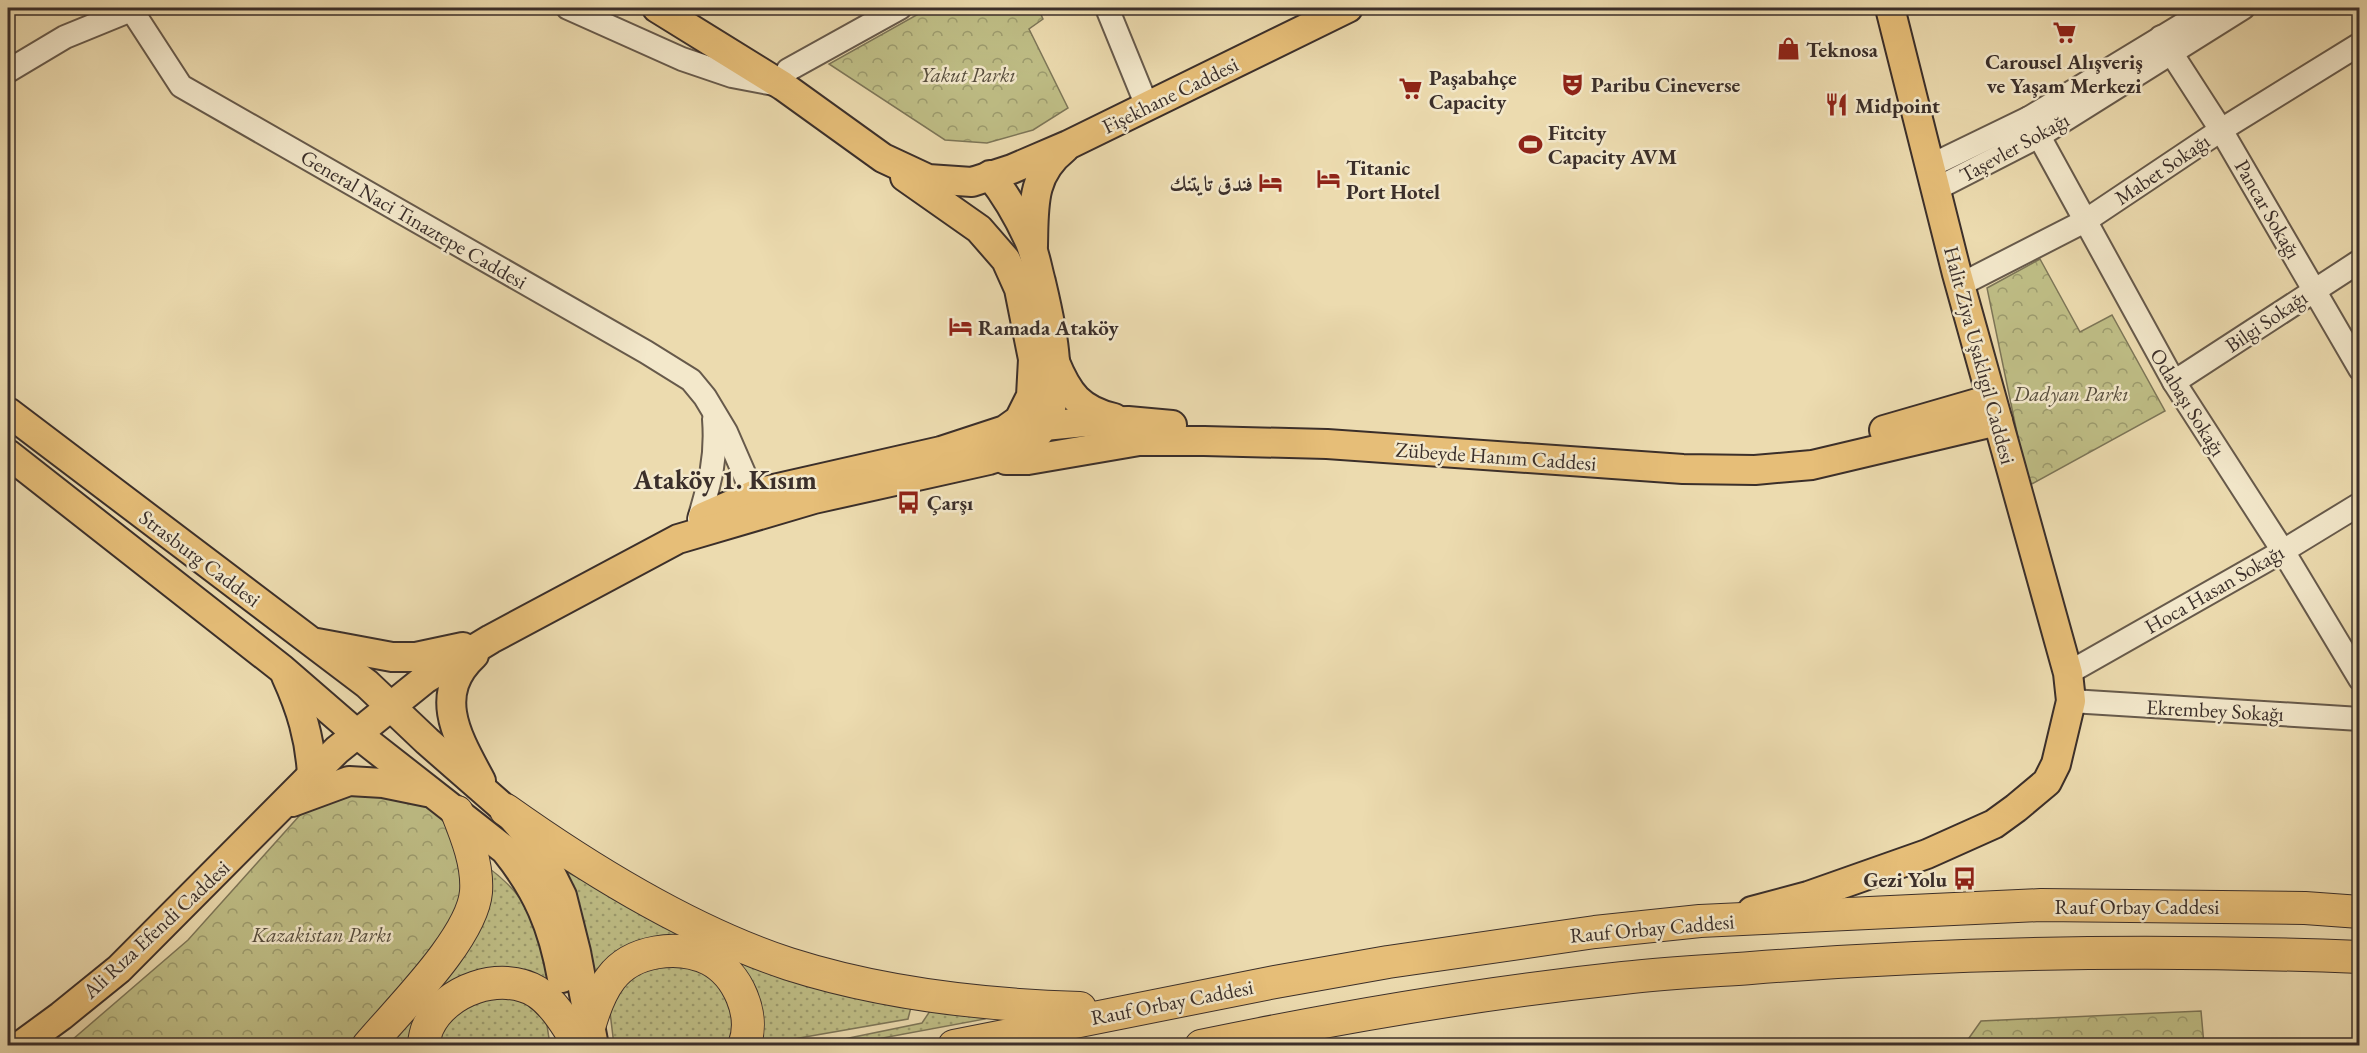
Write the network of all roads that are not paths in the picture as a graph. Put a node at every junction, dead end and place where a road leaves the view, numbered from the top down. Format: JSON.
{"nodes":[{"id":1,"x":133,"y":8,"type":"edge"},
{"id":2,"x":568,"y":8,"type":"edge"},
{"id":3,"x":657,"y":8,"type":"edge"},
{"id":4,"x":690,"y":8,"type":"edge"},
{"id":5,"x":900,"y":8,"type":"edge"},
{"id":6,"x":1107,"y":8,"type":"edge"},
{"id":7,"x":1348,"y":8,"type":"edge"},
{"id":8,"x":1890,"y":8,"type":"edge"},
{"id":9,"x":2210,"y":8,"type":"edge"},
{"id":10,"x":2243,"y":8,"type":"edge"},
{"id":11,"x":2166,"y":44,"type":"junction"},
{"id":12,"x":2360,"y":45,"type":"edge"},
{"id":13,"x":8,"y":71,"type":"edge"},
{"id":14,"x":786,"y":78,"type":"junction"},
{"id":15,"x":1147,"y":106,"type":"junction"},
{"id":16,"x":2034,"y":127,"type":"junction"},
{"id":17,"x":2221,"y":130,"type":"junction"},
{"id":18,"x":1068,"y":145,"type":"junction"},
{"id":19,"x":883,"y":158,"type":"junction"},
{"id":20,"x":990,"y":175,"type":"junction"},
{"id":21,"x":1933,"y":178,"type":"junction"},
{"id":22,"x":928,"y":179,"type":"junction"},
{"id":23,"x":1022,"y":202,"type":"junction"},
{"id":24,"x":2085,"y":221,"type":"junction"},
{"id":25,"x":2360,"y":261,"type":"edge"},
{"id":26,"x":1960,"y":285,"type":"junction"},
{"id":27,"x":2315,"y":289,"type":"junction"},
{"id":28,"x":1054,"y":361,"type":"junction"},
{"id":29,"x":2360,"y":369,"type":"edge"},
{"id":30,"x":2174,"y":382,"type":"junction"},
{"id":31,"x":1995,"y":410,"type":"junction"},
{"id":32,"x":8,"y":412,"type":"edge"},
{"id":33,"x":714,"y":412,"type":"junction"},
{"id":34,"x":1128,"y":421,"type":"junction"},
{"id":35,"x":1032,"y":423,"type":"junction"},
{"id":36,"x":8,"y":454,"type":"edge"},
{"id":37,"x":989,"y":460,"type":"junction"},
{"id":38,"x":1756,"y":463,"type":"junction"},
{"id":39,"x":779,"y":494,"type":"junction"},
{"id":40,"x":2360,"y":504,"type":"edge"},
{"id":41,"x":699,"y":519,"type":"junction"},
{"id":42,"x":678,"y":539,"type":"junction"},
{"id":43,"x":2283,"y":551,"type":"junction"},
{"id":44,"x":491,"y":639,"type":"junction"},
{"id":45,"x":308,"y":640,"type":"junction"},
{"id":46,"x":282,"y":669,"type":"junction"},
{"id":47,"x":2068,"y":673,"type":"junction"},
{"id":48,"x":2360,"y":679,"type":"edge"},
{"id":49,"x":2071,"y":701,"type":"junction"},
{"id":50,"x":391,"y":706,"type":"junction"},
{"id":51,"x":2360,"y":719,"type":"edge"},
{"id":52,"x":357,"y":734,"type":"junction"},
{"id":53,"x":312,"y":775,"type":"junction"},
{"id":54,"x":446,"y":802,"type":"junction"},
{"id":55,"x":497,"y":802,"type":"junction"},
{"id":56,"x":284,"y":805,"type":"junction"},
{"id":57,"x":2360,"y":912,"type":"edge"},
{"id":58,"x":1700,"y":921,"type":"junction"},
{"id":59,"x":2360,"y":957,"type":"edge"},
{"id":60,"x":1132,"y":1010,"type":"junction"},
{"id":61,"x":583,"y":1037,"type":"edge"},
{"id":62,"x":20,"y":1046,"type":"edge"},
{"id":63,"x":368,"y":1046,"type":"edge"},
{"id":64,"x":423,"y":1046,"type":"edge"},
{"id":65,"x":744,"y":1046,"type":"edge"},
{"id":66,"x":954,"y":1046,"type":"edge"},
{"id":67,"x":1201,"y":1046,"type":"edge"}],
"edges":[{"from":1,"to":13,"type":"street"},
{"from":1,"to":33,"type":"street","name":"General Naci Tınaztepe Caddesi"},
{"from":2,"to":14,"type":"street"},
{"from":3,"to":14,"type":"main road","name":"Fişekhane Caddesi"},
{"from":4,"to":14,"type":"main road","name":"Fişekhane Caddesi"},
{"from":5,"to":14,"type":"street"},
{"from":6,"to":15,"type":"street"},
{"from":7,"to":15,"type":"main road","name":"Fişekhane Caddesi"},
{"from":8,"to":21,"type":"main road","name":"Halit Ziya Uşaklıgil Caddesi"},
{"from":9,"to":11,"type":"street","name":"Taşevler Sokağı"},
{"from":10,"to":11,"type":"street","name":"Taşevler Sokağı"},
{"from":11,"to":16,"type":"street","name":"Taşevler Sokağı"},
{"from":11,"to":17,"type":"street","name":"Pancar Sokağı"},
{"from":12,"to":17,"type":"street","name":"Mabet Sokağı"},
{"from":14,"to":19,"type":"main road","name":"Fişekhane Caddesi"},
{"from":14,"to":20,"type":"main road","name":"Fişekhane Caddesi"},
{"from":15,"to":18,"type":"main road","name":"Fişekhane Caddesi"},
{"from":16,"to":21,"type":"street","name":"Taşevler Sokağı"},
{"from":16,"to":24,"type":"street","name":"Odabaşı Sokağı"},
{"from":17,"to":24,"type":"street","name":"Mabet Sokağı"},
{"from":17,"to":27,"type":"street","name":"Pancar Sokağı"},
{"from":18,"to":20,"type":"main road","name":"Fişekhane Caddesi"},
{"from":18,"to":23,"type":"main road"},
{"from":19,"to":22,"type":"main road","name":"Fişekhane Caddesi"},
{"from":19,"to":35,"type":"main road","name":"Zübeyde Hanım Caddesi"},
{"from":20,"to":22,"type":"main road","name":"Fişekhane Caddesi"},
{"from":20,"to":23,"type":"main road"},
{"from":21,"to":26,"type":"main road","name":"Halit Ziya Uşaklıgil Caddesi"},
{"from":22,"to":23,"type":"main road"},
{"from":23,"to":28,"type":"main road"},
{"from":24,"to":26,"type":"street","name":"Mabet Sokağı"},
{"from":24,"to":30,"type":"street","name":"Odabaşı Sokağı"},
{"from":25,"to":27,"type":"street","name":"Bilgi Sokağı"},
{"from":26,"to":31,"type":"main road","name":"Halit Ziya Uşaklıgil Caddesi"},
{"from":27,"to":29,"type":"street","name":"Pancar Sokağı"},
{"from":27,"to":30,"type":"street","name":"Bilgi Sokağı"},
{"from":28,"to":34,"type":"main road"},
{"from":28,"to":35,"type":"main road"},
{"from":30,"to":43,"type":"street","name":"Odabaşı Sokağı"},
{"from":31,"to":38,"type":"main road","name":"Zübeyde Hanım Caddesi"},
{"from":31,"to":47,"type":"main road","name":"Halit Ziya Uşaklıgil Caddesi"},
{"from":32,"to":45,"type":"main road","name":"Strasburg Caddesi"},
{"from":33,"to":39,"type":"street","name":"General Naci Tınaztepe Caddesi"},
{"from":33,"to":41,"type":"street"},
{"from":34,"to":35,"type":"main road"},
{"from":34,"to":38,"type":"main road","name":"Zübeyde Hanım Caddesi"},
{"from":35,"to":37,"type":"main road","name":"Zübeyde Hanım Caddesi"},
{"from":35,"to":39,"type":"main road","name":"Zübeyde Hanım Caddesi"},
{"from":36,"to":46,"type":"main road","name":"Strasburg Caddesi"},
{"from":37,"to":38,"type":"main road","name":"Zübeyde Hanım Caddesi"},
{"from":37,"to":39,"type":"main road","name":"Zübeyde Hanım Caddesi"},
{"from":39,"to":41,"type":"main road","name":"Zübeyde Hanım Caddesi"},
{"from":39,"to":42,"type":"main road","name":"Zübeyde Hanım Caddesi"},
{"from":40,"to":43,"type":"street","name":"Hoca Hasan Sokağı"},
{"from":41,"to":42,"type":"main road","name":"Zübeyde Hanım Caddesi"},
{"from":42,"to":44,"type":"main road","name":"Zübeyde Hanım Caddesi"},
{"from":43,"to":47,"type":"street","name":"Hoca Hasan Sokağı"},
{"from":43,"to":48,"type":"street","name":"Odabaşı Sokağı"},
{"from":44,"to":45,"type":"main road"},
{"from":44,"to":50,"type":"main road","name":"Zübeyde Hanım Caddesi"},
{"from":44,"to":55,"type":"main road","name":"Zübeyde Hanım Caddesi"},
{"from":45,"to":50,"type":"main road","name":"Strasburg Caddesi"},
{"from":46,"to":52,"type":"main road","name":"Strasburg Caddesi"},
{"from":46,"to":53,"type":"main road"},
{"from":47,"to":49,"type":"main road","name":"Halit Ziya Uşaklıgil Caddesi"},
{"from":49,"to":51,"type":"street","name":"Ekrembey Sokağı"},
{"from":49,"to":58,"type":"main road","name":"Halit Ziya Uşaklıgil Caddesi"},
{"from":50,"to":52,"type":"main road","name":"Zübeyde Hanım Caddesi"},
{"from":50,"to":55,"type":"main road","name":"Strasburg Caddesi"},
{"from":52,"to":53,"type":"main road","name":"Ali Rıza Efendi Caddesi"},
{"from":52,"to":54,"type":"main road","name":"Strasburg Caddesi"},
{"from":53,"to":56,"type":"main road","name":"Ali Rıza Efendi Caddesi"},
{"from":54,"to":56,"type":"main road","name":"Ali Rıza Efendi Caddesi"},
{"from":54,"to":61,"type":"main road","name":"Strasburg Caddesi"},
{"from":54,"to":63,"type":"highway"},
{"from":55,"to":60,"type":"highway"},
{"from":55,"to":61,"type":"main road"},
{"from":56,"to":62,"type":"main road","name":"Ali Rıza Efendi Caddesi"},
{"from":57,"to":58,"type":"highway","name":"Rauf Orbay Caddesi"},
{"from":58,"to":60,"type":"highway","name":"Rauf Orbay Caddesi"},
{"from":59,"to":67,"type":"highway"},
{"from":60,"to":66,"type":"highway","name":"Rauf Orbay Caddesi"},
{"from":61,"to":64,"type":"highway"},
{"from":61,"to":65,"type":"highway"}]}
